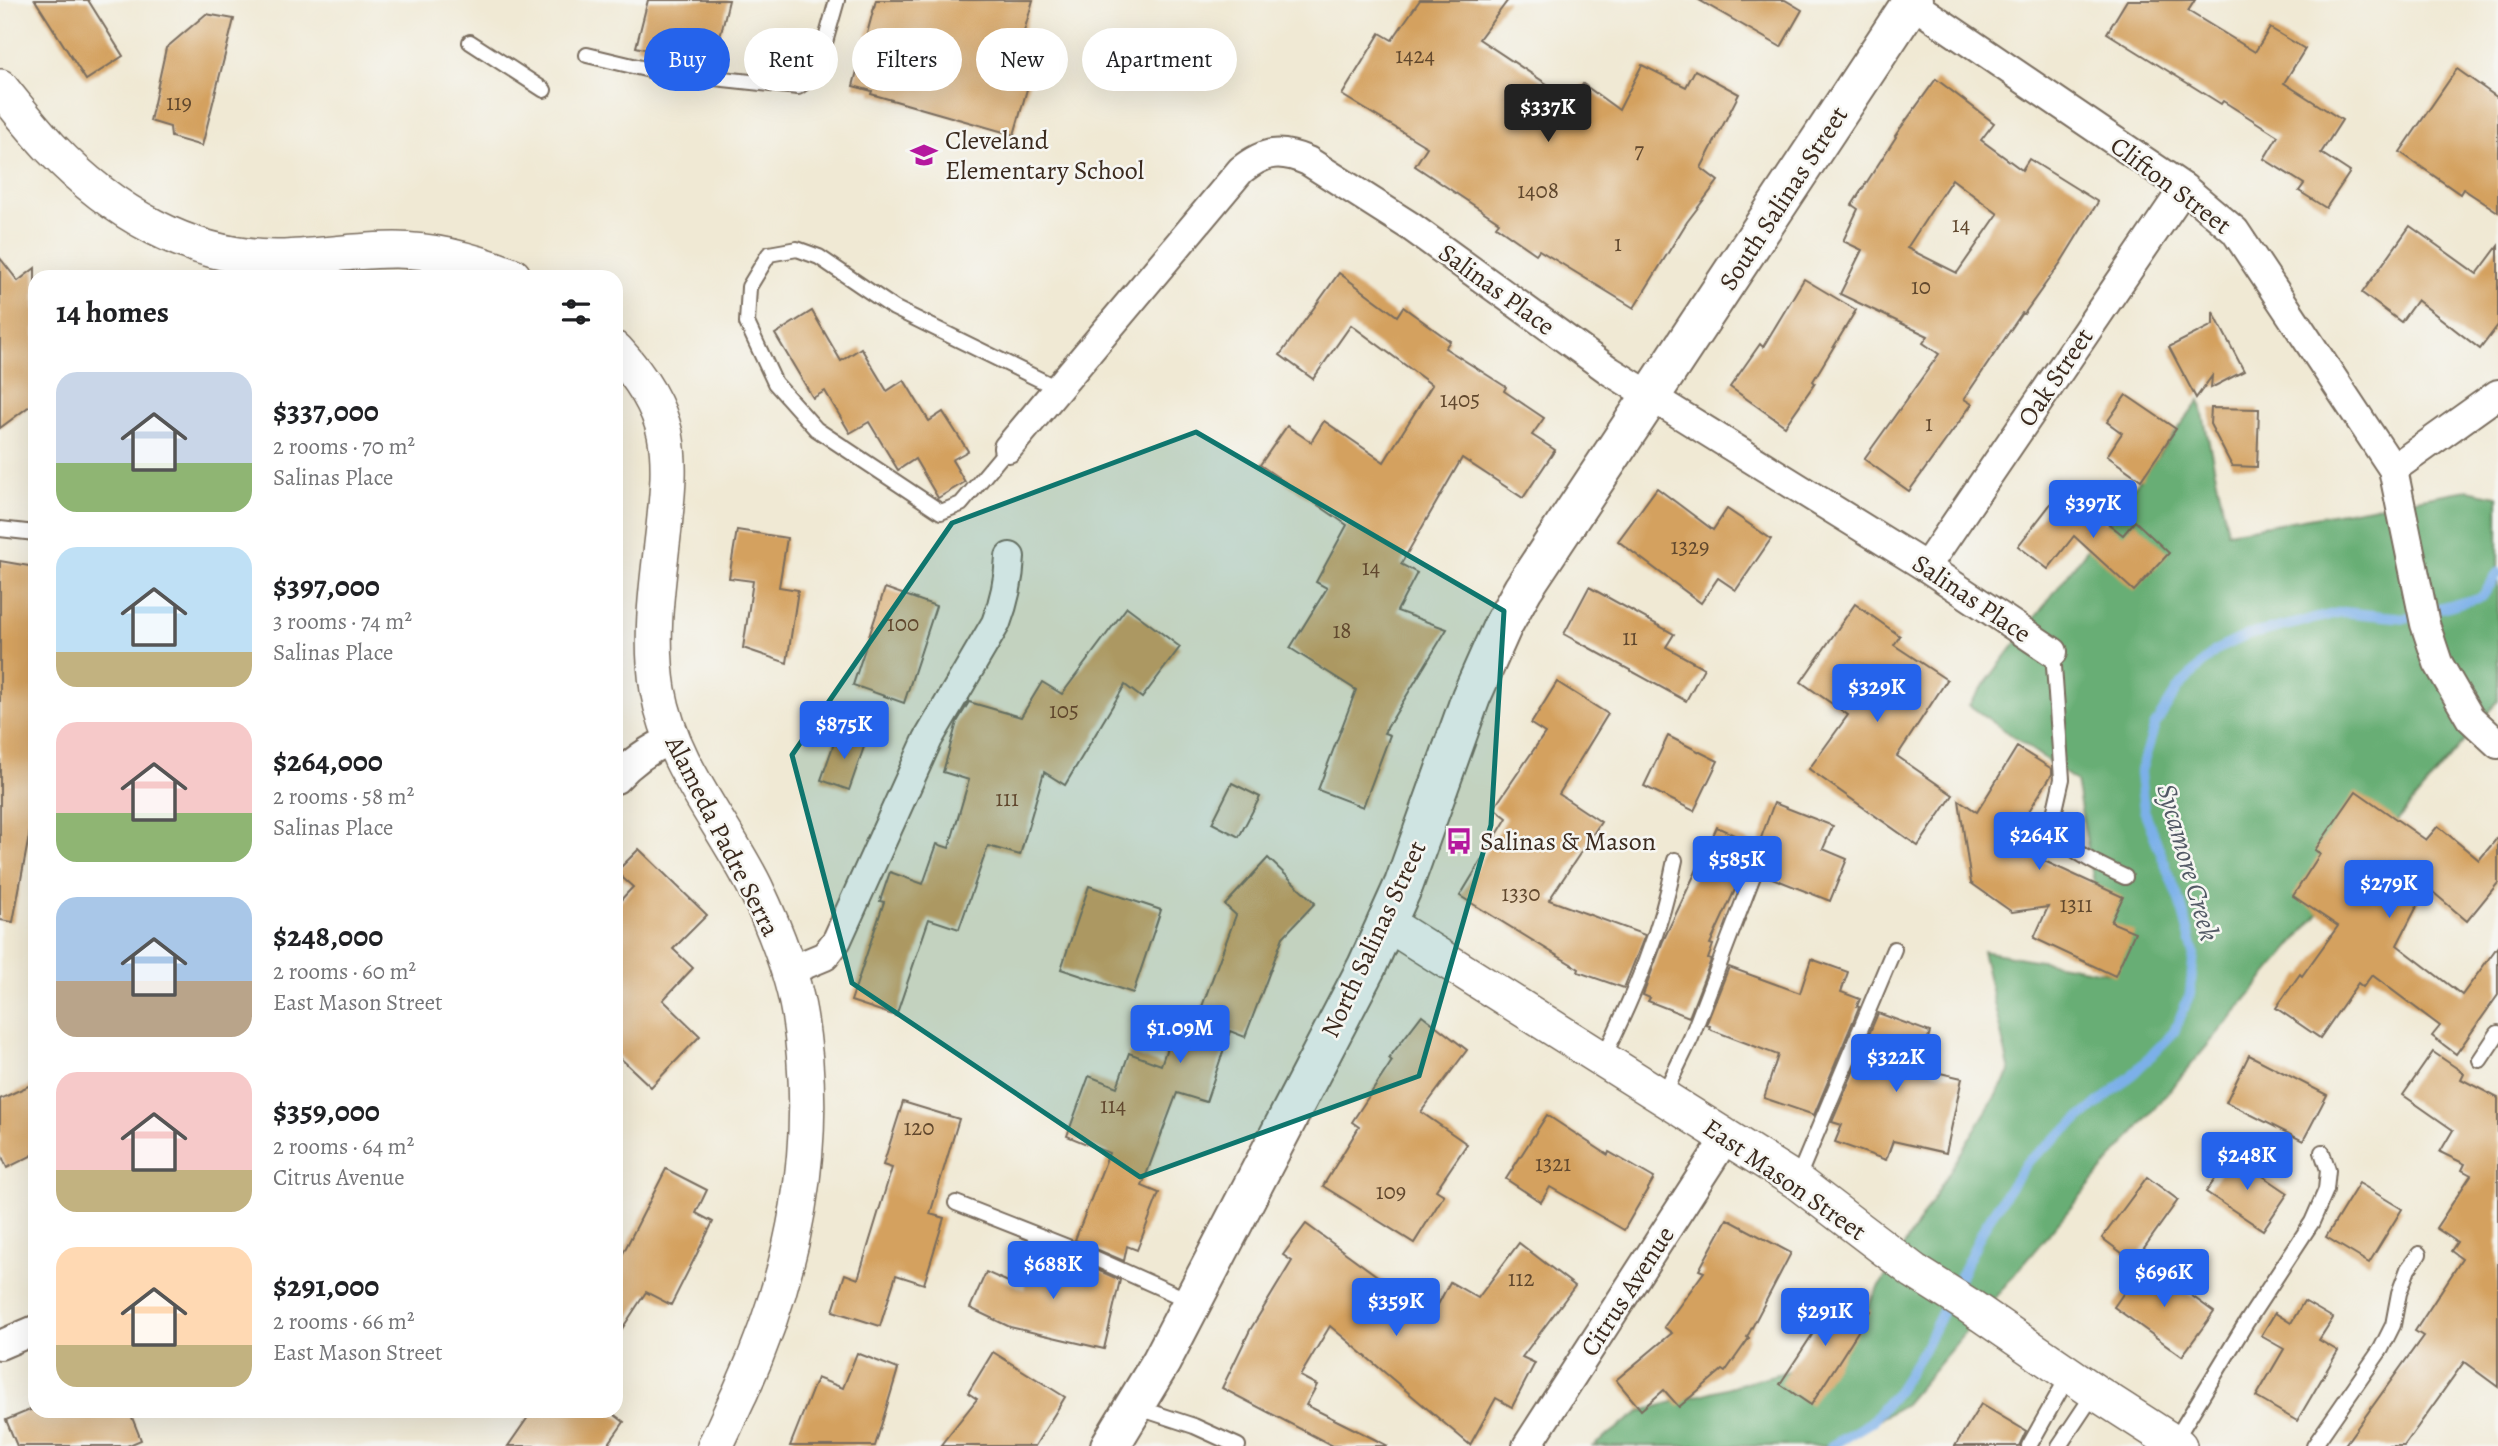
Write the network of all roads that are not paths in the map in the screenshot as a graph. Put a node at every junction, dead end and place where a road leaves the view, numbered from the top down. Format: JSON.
{"nodes":[{"id":1,"x":837,"y":0,"type":"edge"},
{"id":2,"x":1911,"y":1,"type":"edge"},
{"id":3,"x":470,"y":42,"type":"dead end"},
{"id":4,"x":587,"y":55,"type":"dead end"},
{"id":5,"x":0,"y":87,"type":"edge"},
{"id":6,"x":544,"y":90,"type":"dead end"},
{"id":7,"x":2184,"y":188,"type":"junction"},
{"id":8,"x":496,"y":270,"type":"edge"},
{"id":9,"x":623,"y":358,"type":"edge"},
{"id":10,"x":1059,"y":389,"type":"junction"},
{"id":11,"x":2498,"y":394,"type":"edge"},
{"id":12,"x":1652,"y":396,"type":"junction"},
{"id":13,"x":1008,"y":448,"type":"joint"},
{"id":14,"x":2393,"y":469,"type":"junction"},
{"id":15,"x":0,"y":529,"type":"edge"},
{"id":16,"x":28,"y":532,"type":"edge"},
{"id":17,"x":1010,"y":557,"type":"dead end"},
{"id":18,"x":1926,"y":566,"type":"junction"},
{"id":19,"x":2053,"y":652,"type":"joint"},
{"id":20,"x":671,"y":739,"type":"junction"},
{"id":21,"x":2498,"y":744,"type":"edge"},
{"id":22,"x":623,"y":771,"type":"edge"},
{"id":23,"x":1675,"y":860,"type":"dead end"},
{"id":24,"x":1753,"y":876,"type":"dead end"},
{"id":25,"x":2125,"y":877,"type":"dead end"},
{"id":26,"x":1385,"y":922,"type":"junction"},
{"id":27,"x":1894,"y":948,"type":"dead end"},
{"id":28,"x":789,"y":971,"type":"junction"},
{"id":29,"x":2498,"y":1033,"type":"edge"},
{"id":30,"x":1603,"y":1058,"type":"junction"},
{"id":31,"x":2480,"y":1060,"type":"dead end"},
{"id":32,"x":1663,"y":1096,"type":"junction"},
{"id":33,"x":1727,"y":1136,"type":"junction"},
{"id":34,"x":2322,"y":1152,"type":"dead end"},
{"id":35,"x":1796,"y":1181,"type":"junction"},
{"id":36,"x":956,"y":1203,"type":"dead end"},
{"id":37,"x":2419,"y":1254,"type":"dead end"},
{"id":38,"x":1191,"y":1301,"type":"junction"},
{"id":39,"x":28,"y":1332,"type":"edge"},
{"id":40,"x":0,"y":1345,"type":"edge"},
{"id":41,"x":2082,"y":1383,"type":"junction"},
{"id":42,"x":1135,"y":1406,"type":"junction"},
{"id":43,"x":2176,"y":1444,"type":"edge"},
{"id":44,"x":715,"y":1446,"type":"edge"},
{"id":45,"x":1110,"y":1446,"type":"edge"},
{"id":46,"x":1238,"y":1446,"type":"edge"},
{"id":47,"x":1527,"y":1446,"type":"edge"},
{"id":48,"x":2029,"y":1446,"type":"edge"},
{"id":49,"x":2059,"y":1446,"type":"edge"},
{"id":50,"x":2314,"y":1446,"type":"edge"}],
"edges":[{"from":1,"to":4,"type":"lane"},
{"from":2,"to":7,"type":"street","name":"Clifton Street"},
{"from":2,"to":12,"type":"main road","name":"South Salinas Street"},
{"from":3,"to":6,"type":"lane"},
{"from":5,"to":8,"type":"street"},
{"from":7,"to":14,"type":"street","name":"Clifton Street"},
{"from":7,"to":18,"type":"street","name":"Oak Street"},
{"from":9,"to":20,"type":"street","name":"Alameda Padre Serra"},
{"from":10,"to":12,"type":"street","name":"Salinas Place"},
{"from":10,"to":13,"type":"street","name":"Salinas Place"},
{"from":10,"to":13,"type":"lane"},
{"from":11,"to":14,"type":"street"},
{"from":12,"to":18,"type":"street","name":"Salinas Place"},
{"from":12,"to":26,"type":"main road","name":"North Salinas Street"},
{"from":14,"to":21,"type":"street"},
{"from":15,"to":16,"type":"lane"},
{"from":17,"to":28,"type":"street"},
{"from":18,"to":19,"type":"street","name":"Salinas Place"},
{"from":19,"to":25,"type":"lane"},
{"from":20,"to":22,"type":"street"},
{"from":20,"to":28,"type":"street","name":"Alameda Padre Serra"},
{"from":23,"to":30,"type":"lane"},
{"from":24,"to":32,"type":"lane"},
{"from":26,"to":30,"type":"street","name":"East Mason Street"},
{"from":26,"to":38,"type":"main road","name":"North Salinas Street"},
{"from":27,"to":35,"type":"lane"},
{"from":28,"to":44,"type":"street","name":"Alameda Padre Serra"},
{"from":29,"to":31,"type":"lane"},
{"from":30,"to":32,"type":"street","name":"East Mason Street"},
{"from":32,"to":33,"type":"street","name":"East Mason Street"},
{"from":33,"to":35,"type":"street","name":"East Mason Street"},
{"from":33,"to":47,"type":"street","name":"Citrus Avenue"},
{"from":34,"to":43,"type":"lane"},
{"from":35,"to":41,"type":"street","name":"East Mason Street"},
{"from":36,"to":38,"type":"lane"},
{"from":37,"to":50,"type":"lane"},
{"from":38,"to":42,"type":"main road","name":"North Salinas Street"},
{"from":39,"to":40,"type":"street"},
{"from":41,"to":43,"type":"street","name":"East Mason Street"},
{"from":41,"to":48,"type":"lane"},
{"from":41,"to":49,"type":"lane"},
{"from":42,"to":45,"type":"main road","name":"North Salinas Street"},
{"from":42,"to":46,"type":"lane"}]}
